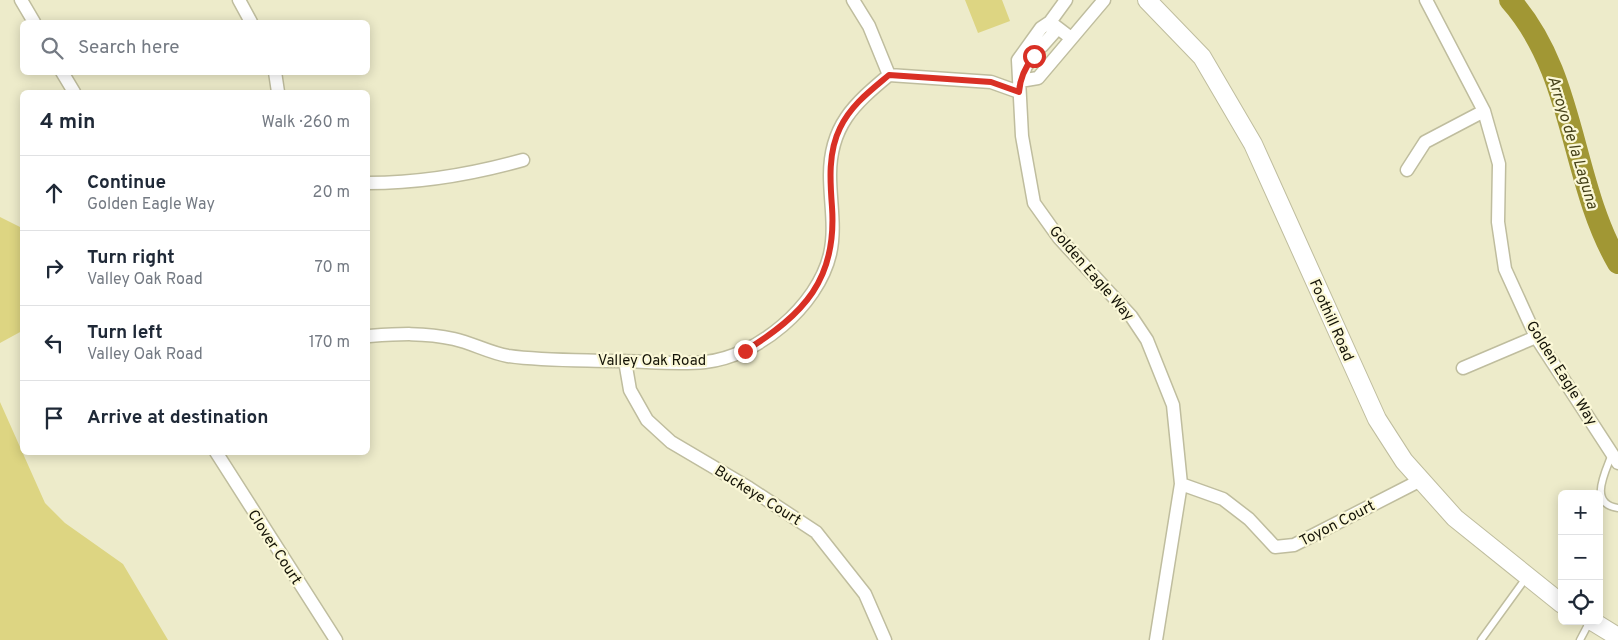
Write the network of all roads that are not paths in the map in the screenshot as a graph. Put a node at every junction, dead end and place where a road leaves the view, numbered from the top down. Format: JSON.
{"nodes":[{"id":1,"x":21,"y":0,"type":"edge"},
{"id":2,"x":239,"y":0,"type":"edge"},
{"id":3,"x":853,"y":0,"type":"edge"},
{"id":4,"x":1066,"y":0,"type":"edge"},
{"id":5,"x":1104,"y":0,"type":"edge"},
{"id":6,"x":1147,"y":0,"type":"edge"},
{"id":7,"x":1426,"y":0,"type":"edge"},
{"id":8,"x":33,"y":20,"type":"edge"},
{"id":9,"x":251,"y":20,"type":"edge"},
{"id":10,"x":1054,"y":25,"type":"junction"},
{"id":11,"x":1071,"y":38,"type":"junction"},
{"id":12,"x":64,"y":75,"type":"edge"},
{"id":13,"x":275,"y":75,"type":"edge"},
{"id":14,"x":889,"y":75,"type":"junction"},
{"id":15,"x":1019,"y":86,"type":"junction"},
{"id":16,"x":73,"y":90,"type":"edge"},
{"id":17,"x":278,"y":90,"type":"edge"},
{"id":18,"x":1484,"y":111,"type":"junction"},
{"id":19,"x":523,"y":160,"type":"dead end"},
{"id":20,"x":1407,"y":170,"type":"dead end"},
{"id":21,"x":370,"y":183,"type":"edge"},
{"id":22,"x":370,"y":336,"type":"edge"},
{"id":23,"x":1536,"y":337,"type":"junction"},
{"id":24,"x":625,"y":361,"type":"junction"},
{"id":25,"x":1463,"y":368,"type":"dead end"},
{"id":26,"x":218,"y":455,"type":"edge"},
{"id":27,"x":1615,"y":458,"type":"edge"},
{"id":28,"x":1421,"y":480,"type":"junction"},
{"id":29,"x":1180,"y":484,"type":"junction"},
{"id":30,"x":1618,"y":508,"type":"edge"},
{"id":31,"x":1527,"y":578,"type":"junction"},
{"id":32,"x":1558,"y":601,"type":"edge"},
{"id":33,"x":1589,"y":625,"type":"edge"},
{"id":34,"x":1598,"y":625,"type":"edge"},
{"id":35,"x":1618,"y":636,"type":"edge"},
{"id":36,"x":336,"y":640,"type":"edge"},
{"id":37,"x":885,"y":640,"type":"edge"},
{"id":38,"x":1156,"y":640,"type":"edge"},
{"id":39,"x":1481,"y":640,"type":"edge"},
{"id":40,"x":1580,"y":640,"type":"edge"}],
"edges":[{"from":1,"to":8,"type":"street"},
{"from":2,"to":9,"type":"street"},
{"from":3,"to":14,"type":"street"},
{"from":4,"to":10,"type":"street","name":"Golden Eagle Way"},
{"from":5,"to":11,"type":"street"},
{"from":6,"to":28,"type":"main road","name":"Foothill Road"},
{"from":7,"to":18,"type":"street","name":"Golden Eagle Way"},
{"from":10,"to":11,"type":"street"},
{"from":10,"to":15,"type":"street","name":"Golden Eagle Way"},
{"from":10,"to":15,"type":"street","name":"Golden Eagle Way"},
{"from":11,"to":15,"type":"street"},
{"from":12,"to":16,"type":"street"},
{"from":13,"to":17,"type":"street"},
{"from":14,"to":15,"type":"street"},
{"from":14,"to":24,"type":"street","name":"Valley Oak Road"},
{"from":15,"to":29,"type":"street","name":"Golden Eagle Way"},
{"from":18,"to":20,"type":"street"},
{"from":18,"to":23,"type":"street","name":"Golden Eagle Way"},
{"from":19,"to":21,"type":"street"},
{"from":22,"to":24,"type":"street","name":"Valley Oak Road"},
{"from":23,"to":25,"type":"street"},
{"from":23,"to":27,"type":"street","name":"Golden Eagle Way"},
{"from":24,"to":37,"type":"street","name":"Buckeye Court"},
{"from":26,"to":36,"type":"street","name":"Clover Court"},
{"from":27,"to":30,"type":"lane"},
{"from":28,"to":29,"type":"street","name":"Toyon Court"},
{"from":28,"to":31,"type":"main road","name":"Foothill Road"},
{"from":29,"to":38,"type":"street","name":"Golden Eagle Way"},
{"from":31,"to":32,"type":"main road","name":"Foothill Road"},
{"from":31,"to":39,"type":"lane"},
{"from":33,"to":40,"type":"lane"},
{"from":34,"to":35,"type":"main road"}]}
